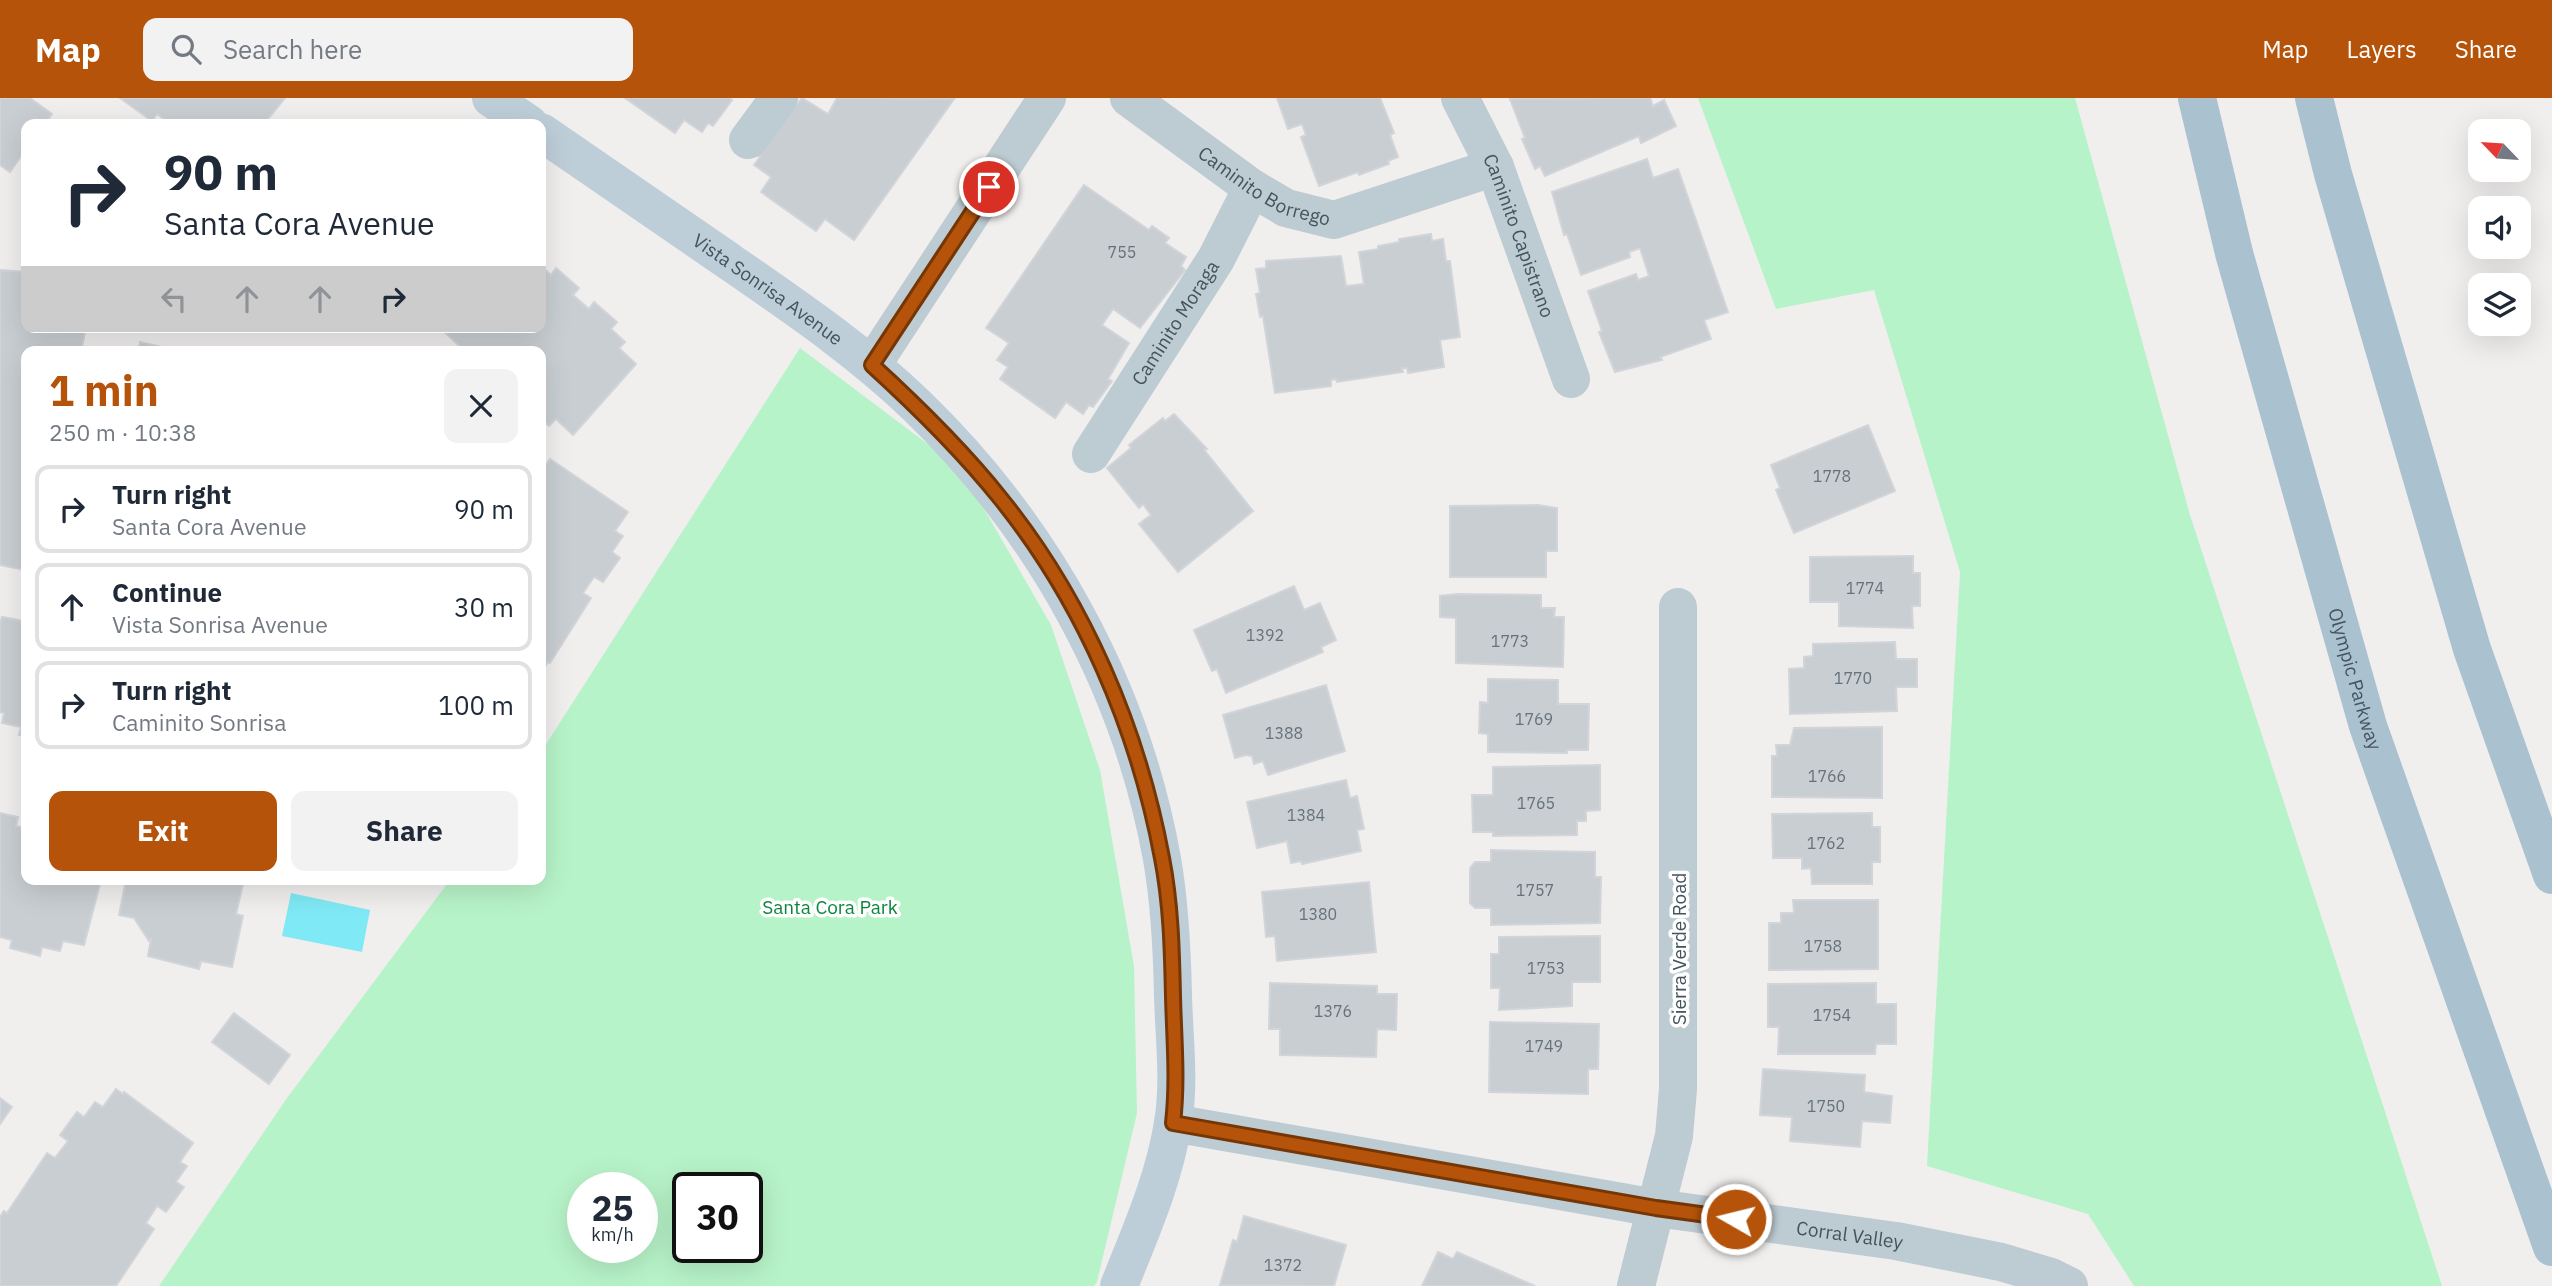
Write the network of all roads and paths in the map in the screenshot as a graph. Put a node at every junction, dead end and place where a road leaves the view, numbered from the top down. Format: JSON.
{"nodes":[{"id":1,"x":491,"y":98,"type":"edge"},
{"id":2,"x":779,"y":98,"type":"edge"},
{"id":3,"x":1047,"y":98,"type":"edge"},
{"id":4,"x":1129,"y":98,"type":"edge"},
{"id":5,"x":1460,"y":98,"type":"edge"},
{"id":6,"x":2197,"y":98,"type":"edge"},
{"id":7,"x":2314,"y":98,"type":"edge"},
{"id":8,"x":522,"y":119,"type":"edge"},
{"id":9,"x":546,"y":135,"type":"edge"},
{"id":10,"x":748,"y":140,"type":"dead end"},
{"id":11,"x":1495,"y":167,"type":"junction"},
{"id":12,"x":1252,"y":188,"type":"junction"},
{"id":13,"x":872,"y":365,"type":"junction"},
{"id":14,"x":1571,"y":379,"type":"dead end"},
{"id":15,"x":1091,"y":454,"type":"dead end"},
{"id":16,"x":1678,"y":607,"type":"dead end"},
{"id":17,"x":2552,"y":875,"type":"edge"},
{"id":18,"x":1173,"y":1123,"type":"junction"},
{"id":19,"x":1656,"y":1208,"type":"junction"},
{"id":20,"x":2552,"y":1247,"type":"edge"},
{"id":21,"x":1119,"y":1286,"type":"edge"},
{"id":22,"x":1636,"y":1286,"type":"edge"},
{"id":23,"x":2069,"y":1286,"type":"edge"}],
"edges":[{"from":1,"to":8,"type":"street"},
{"from":2,"to":10,"type":"street"},
{"from":3,"to":13,"type":"street"},
{"from":4,"to":12,"type":"street","name":"Caminito Borrego"},
{"from":5,"to":11,"type":"street","name":"Caminito Capistrano"},
{"from":6,"to":20,"type":"main road","name":"Olympic Parkway"},
{"from":7,"to":17,"type":"main road"},
{"from":9,"to":13,"type":"street","name":"Vista Sonrisa Avenue"},
{"from":11,"to":12,"type":"street","name":"Caminito Borrego"},
{"from":11,"to":14,"type":"street","name":"Caminito Capistrano"},
{"from":12,"to":15,"type":"street","name":"Caminito Moraga"},
{"from":13,"to":18,"type":"street","name":"Vista Sonrisa Avenue"},
{"from":16,"to":19,"type":"street","name":"Sierra Verde Road"},
{"from":18,"to":19,"type":"street","name":"Corral Valley"},
{"from":18,"to":21,"type":"street","name":"Vista Sonrisa Avenue"},
{"from":19,"to":22,"type":"street","name":"Sierra Verde Road"},
{"from":19,"to":23,"type":"street","name":"Corral Valley"}]}
